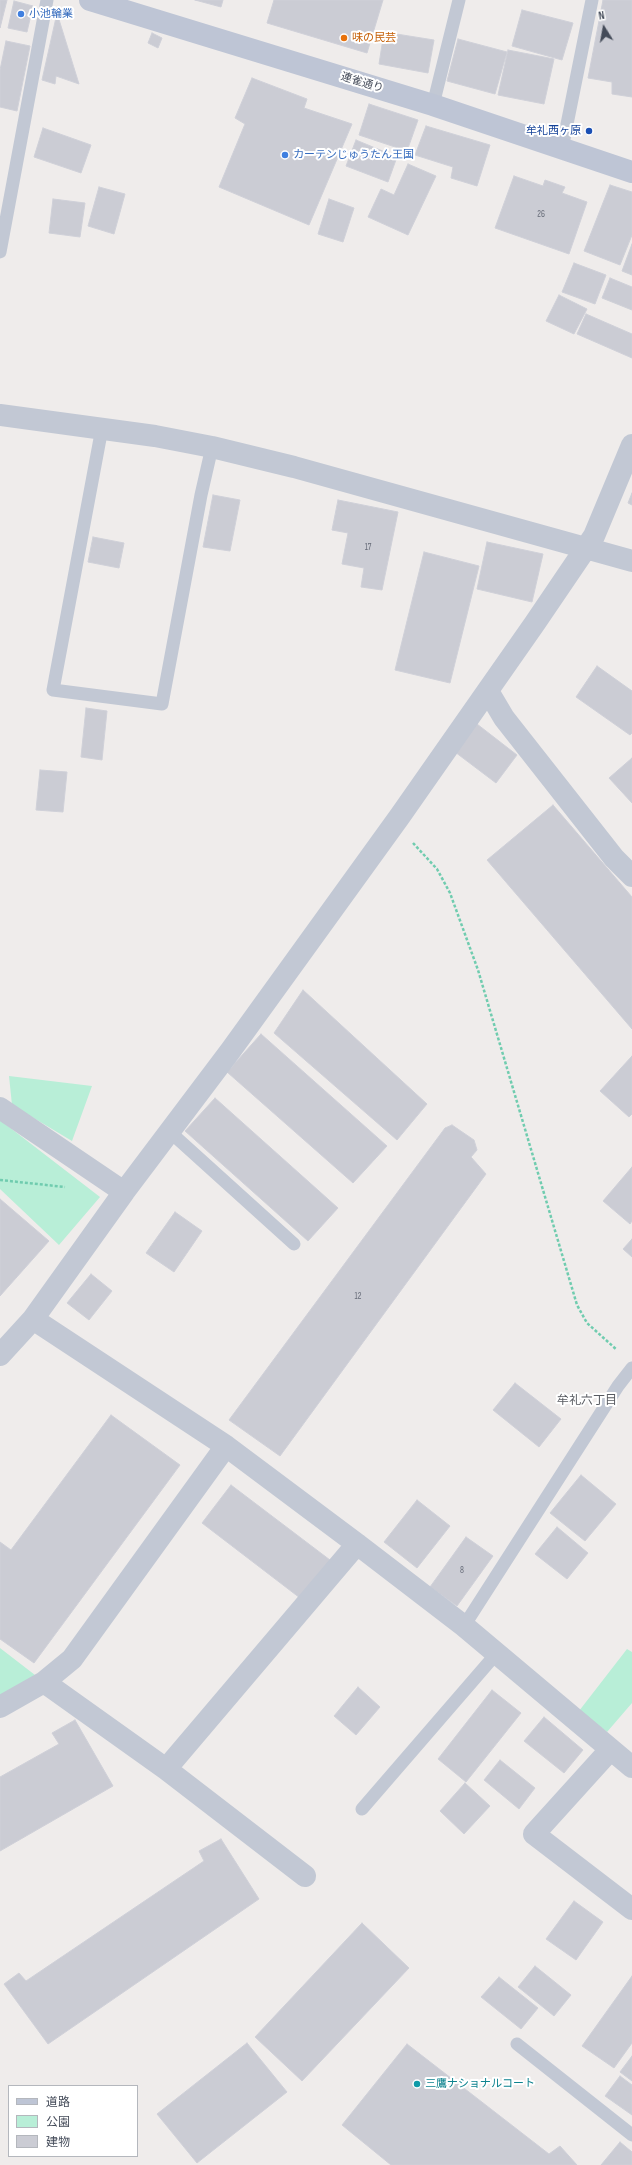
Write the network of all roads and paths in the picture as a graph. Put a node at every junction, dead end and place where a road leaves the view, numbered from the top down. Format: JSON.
{"nodes":[{"id":1,"x":47,"y":0,"type":"edge"},
{"id":2,"x":90,"y":0,"type":"edge"},
{"id":3,"x":459,"y":0,"type":"edge"},
{"id":4,"x":592,"y":0,"type":"edge"},
{"id":5,"x":433,"y":105,"type":"junction"},
{"id":6,"x":562,"y":149,"type":"junction"},
{"id":7,"x":632,"y":172,"type":"edge"},
{"id":8,"x":0,"y":252,"type":"edge"},
{"id":9,"x":0,"y":415,"type":"edge"},
{"id":10,"x":102,"y":428,"type":"junction"},
{"id":11,"x":632,"y":445,"type":"edge"},
{"id":12,"x":212,"y":447,"type":"junction"},
{"id":13,"x":585,"y":549,"type":"junction"},
{"id":14,"x":632,"y":561,"type":"edge"},
{"id":15,"x":488,"y":692,"type":"junction"},
{"id":16,"x":393,"y":826,"type":"junction"},
{"id":17,"x":632,"y":876,"type":"edge"},
{"id":18,"x":0,"y":1108,"type":"edge"},
{"id":19,"x":169,"y":1132,"type":"junction"},
{"id":20,"x":0,"y":1180,"type":"edge"},
{"id":21,"x":70,"y":1187,"type":"dead end"},
{"id":22,"x":124,"y":1192,"type":"junction"},
{"id":23,"x":294,"y":1244,"type":"dead end"},
{"id":24,"x":33,"y":1319,"type":"junction"},
{"id":25,"x":622,"y":1354,"type":"dead end"},
{"id":26,"x":0,"y":1355,"type":"edge"},
{"id":27,"x":632,"y":1368,"type":"edge"},
{"id":28,"x":226,"y":1446,"type":"junction"},
{"id":29,"x":357,"y":1544,"type":"junction"},
{"id":30,"x":464,"y":1626,"type":"junction"},
{"id":31,"x":496,"y":1654,"type":"junction"},
{"id":32,"x":44,"y":1682,"type":"junction"},
{"id":33,"x":0,"y":1707,"type":"edge"},
{"id":34,"x":610,"y":1750,"type":"junction"},
{"id":35,"x":632,"y":1767,"type":"edge"},
{"id":36,"x":166,"y":1769,"type":"junction"},
{"id":37,"x":362,"y":1809,"type":"dead end"},
{"id":38,"x":305,"y":1876,"type":"dead end"},
{"id":39,"x":632,"y":1909,"type":"edge"},
{"id":40,"x":517,"y":2044,"type":"dead end"},
{"id":41,"x":632,"y":2135,"type":"edge"}],
"edges":[{"from":1,"to":8,"type":"lane"},
{"from":2,"to":5,"type":"main road","name":"連雀通り"},
{"from":3,"to":5,"type":"lane"},
{"from":4,"to":6,"type":"lane"},
{"from":5,"to":6,"type":"main road","name":"連雀通り"},
{"from":6,"to":7,"type":"main road","name":"連雀通り"},
{"from":9,"to":10,"type":"street"},
{"from":10,"to":12,"type":"street"},
{"from":10,"to":12,"type":"lane"},
{"from":11,"to":13,"type":"street"},
{"from":12,"to":13,"type":"street"},
{"from":13,"to":14,"type":"street"},
{"from":13,"to":15,"type":"street"},
{"from":15,"to":16,"type":"street"},
{"from":15,"to":17,"type":"street"},
{"from":16,"to":19,"type":"street"},
{"from":16,"to":25,"type":"path"},
{"from":18,"to":22,"type":"street"},
{"from":19,"to":22,"type":"street"},
{"from":19,"to":23,"type":"lane"},
{"from":20,"to":21,"type":"path"},
{"from":22,"to":24,"type":"street"},
{"from":24,"to":26,"type":"street"},
{"from":24,"to":28,"type":"street"},
{"from":27,"to":30,"type":"lane"},
{"from":28,"to":29,"type":"street"},
{"from":28,"to":32,"type":"street"},
{"from":29,"to":30,"type":"street"},
{"from":29,"to":36,"type":"street"},
{"from":30,"to":31,"type":"street"},
{"from":31,"to":34,"type":"street"},
{"from":31,"to":37,"type":"lane"},
{"from":32,"to":33,"type":"street"},
{"from":32,"to":36,"type":"street"},
{"from":34,"to":35,"type":"street"},
{"from":34,"to":39,"type":"street"},
{"from":36,"to":38,"type":"street"},
{"from":40,"to":41,"type":"lane"}]}
